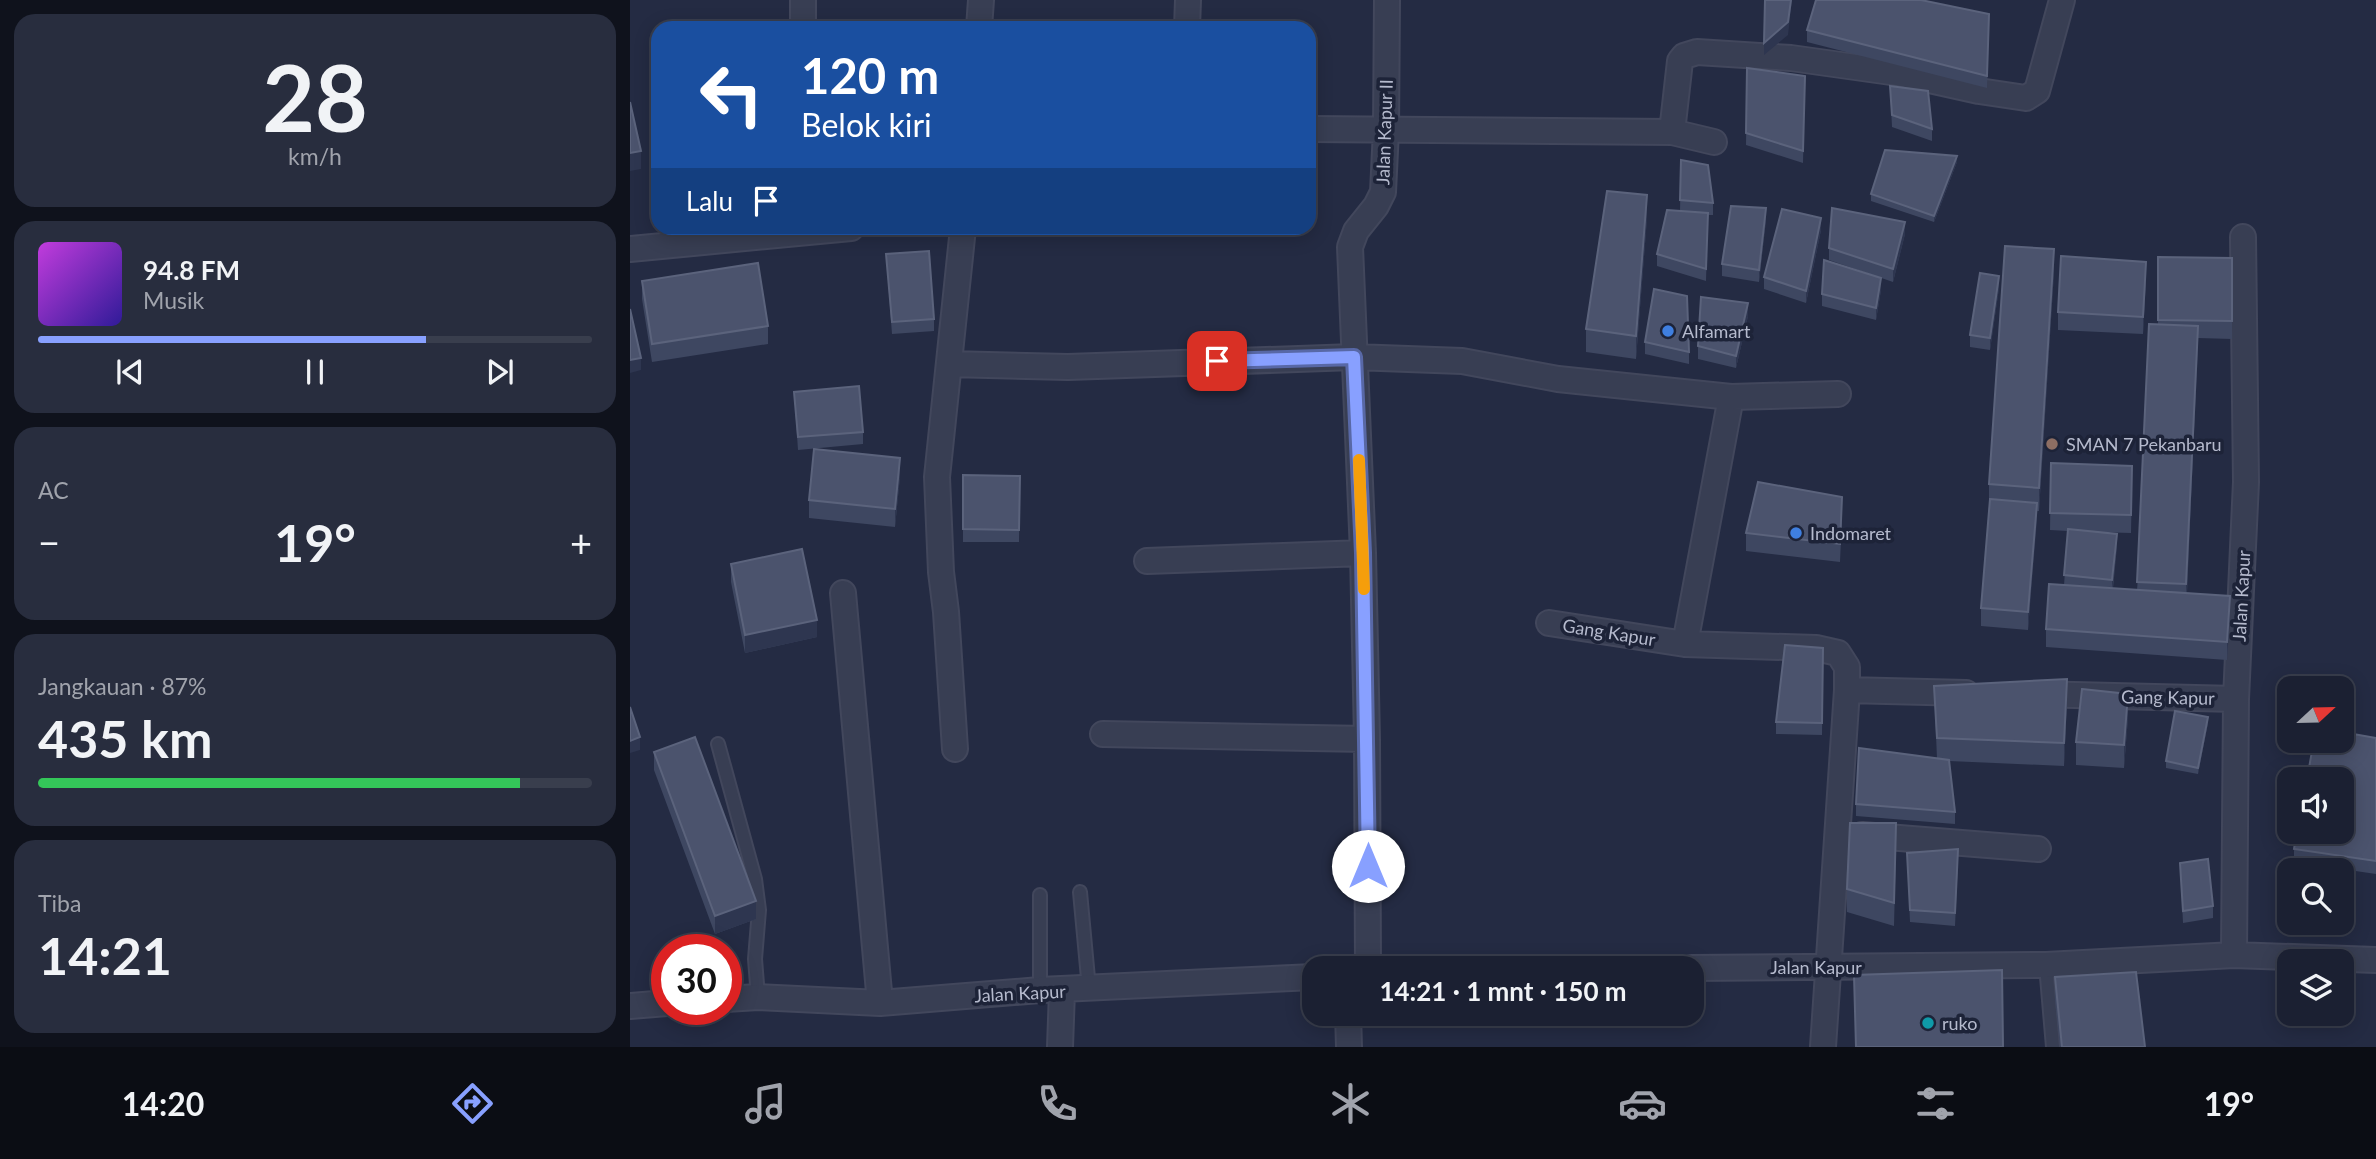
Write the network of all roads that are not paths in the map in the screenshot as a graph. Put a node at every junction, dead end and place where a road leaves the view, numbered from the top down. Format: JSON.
{"nodes":[{"id":1,"x":803,"y":0,"type":"edge"},
{"id":2,"x":981,"y":0,"type":"edge"},
{"id":3,"x":1188,"y":0,"type":"edge"},
{"id":4,"x":1387,"y":0,"type":"edge"},
{"id":5,"x":2062,"y":0,"type":"edge"},
{"id":6,"x":803,"y":21,"type":"edge"},
{"id":7,"x":980,"y":21,"type":"edge"},
{"id":8,"x":1187,"y":21,"type":"edge"},
{"id":9,"x":1316,"y":130,"type":"edge"},
{"id":10,"x":1386,"y":130,"type":"junction"},
{"id":11,"x":1672,"y":132,"type":"junction"},
{"id":12,"x":1714,"y":142,"type":"dead end"},
{"id":13,"x":751,"y":235,"type":"edge"},
{"id":14,"x":962,"y":235,"type":"edge"},
{"id":15,"x":2243,"y":237,"type":"dead end"},
{"id":16,"x":630,"y":249,"type":"edge"},
{"id":17,"x":1354,"y":357,"type":"junction"},
{"id":18,"x":949,"y":364,"type":"junction"},
{"id":19,"x":1838,"y":394,"type":"dead end"},
{"id":20,"x":1731,"y":397,"type":"junction"},
{"id":21,"x":1363,"y":553,"type":"junction"},
{"id":22,"x":1147,"y":561,"type":"dead end"},
{"id":23,"x":843,"y":593,"type":"dead end"},
{"id":24,"x":1549,"y":623,"type":"dead end"},
{"id":25,"x":1685,"y":644,"type":"junction"},
{"id":26,"x":1847,"y":690,"type":"junction"},
{"id":27,"x":1986,"y":693,"type":"edge"},
{"id":28,"x":2014,"y":694,"type":"edge"},
{"id":29,"x":2236,"y":699,"type":"junction"},
{"id":30,"x":1103,"y":734,"type":"dead end"},
{"id":31,"x":1367,"y":739,"type":"junction"},
{"id":32,"x":718,"y":744,"type":"dead end"},
{"id":33,"x":955,"y":749,"type":"dead end"},
{"id":34,"x":1837,"y":833,"type":"junction"},
{"id":35,"x":2038,"y":849,"type":"dead end"},
{"id":36,"x":1080,"y":892,"type":"dead end"},
{"id":37,"x":1040,"y":895,"type":"dead end"},
{"id":38,"x":2234,"y":955,"type":"junction"},
{"id":39,"x":1368,"y":956,"type":"edge"},
{"id":40,"x":2376,"y":960,"type":"edge"},
{"id":41,"x":2046,"y":965,"type":"junction"},
{"id":42,"x":1827,"y":967,"type":"junction"},
{"id":43,"x":1704,"y":968,"type":"edge"},
{"id":44,"x":1302,"y":978,"type":"edge"},
{"id":45,"x":1089,"y":989,"type":"junction"},
{"id":46,"x":1051,"y":991,"type":"junction"},
{"id":47,"x":758,"y":997,"type":"junction"},
{"id":48,"x":742,"y":998,"type":"edge"},
{"id":49,"x":880,"y":1003,"type":"junction"},
{"id":50,"x":651,"y":1004,"type":"edge"},
{"id":51,"x":630,"y":1006,"type":"edge"},
{"id":52,"x":1348,"y":1026,"type":"edge"},
{"id":53,"x":1060,"y":1047,"type":"edge"},
{"id":54,"x":1349,"y":1047,"type":"edge"},
{"id":55,"x":1823,"y":1047,"type":"edge"},
{"id":56,"x":2053,"y":1047,"type":"edge"}],
"edges":[{"from":1,"to":6,"type":"street"},
{"from":2,"to":7,"type":"street"},
{"from":3,"to":8,"type":"street"},
{"from":4,"to":10,"type":"street","name":"Jalan Kapur II"},
{"from":5,"to":11,"type":"street"},
{"from":9,"to":10,"type":"street"},
{"from":10,"to":11,"type":"street"},
{"from":10,"to":17,"type":"street","name":"Jalan Kapur II"},
{"from":11,"to":12,"type":"street"},
{"from":13,"to":16,"type":"street"},
{"from":14,"to":18,"type":"street"},
{"from":15,"to":29,"type":"street","name":"Jalan Kapur"},
{"from":17,"to":18,"type":"street"},
{"from":17,"to":20,"type":"street"},
{"from":17,"to":21,"type":"street","name":"Jalan Kapur II"},
{"from":18,"to":33,"type":"street"},
{"from":19,"to":20,"type":"street"},
{"from":20,"to":25,"type":"street"},
{"from":21,"to":22,"type":"street"},
{"from":21,"to":31,"type":"street","name":"Jalan Kapur II"},
{"from":23,"to":49,"type":"street"},
{"from":24,"to":25,"type":"street","name":"Gang Kapur"},
{"from":25,"to":26,"type":"street","name":"Gang Kapur"},
{"from":26,"to":27,"type":"street"},
{"from":26,"to":34,"type":"street","name":"Gang Kapur"},
{"from":28,"to":29,"type":"street","name":"Gang Kapur"},
{"from":29,"to":38,"type":"street","name":"Jalan Kapur"},
{"from":30,"to":31,"type":"street"},
{"from":31,"to":39,"type":"street","name":"Jalan Kapur II"},
{"from":32,"to":47,"type":"lane"},
{"from":34,"to":35,"type":"street"},
{"from":34,"to":42,"type":"street","name":"Gang Kapur"},
{"from":36,"to":45,"type":"lane"},
{"from":37,"to":46,"type":"lane"},
{"from":38,"to":40,"type":"street","name":"Jalan Kapur"},
{"from":38,"to":41,"type":"street","name":"Jalan Kapur"},
{"from":41,"to":42,"type":"street","name":"Jalan Kapur"},
{"from":41,"to":56,"type":"lane"},
{"from":42,"to":43,"type":"street","name":"Jalan Kapur"},
{"from":42,"to":55,"type":"street","name":"Gang Kapur"},
{"from":44,"to":45,"type":"street","name":"Jalan Kapur"},
{"from":45,"to":46,"type":"street","name":"Jalan Kapur"},
{"from":46,"to":49,"type":"street","name":"Jalan Kapur"},
{"from":46,"to":53,"type":"street"},
{"from":47,"to":48,"type":"street","name":"Jalan Kapur"},
{"from":47,"to":49,"type":"street","name":"Jalan Kapur"},
{"from":50,"to":51,"type":"street"},
{"from":52,"to":54,"type":"street"}]}
